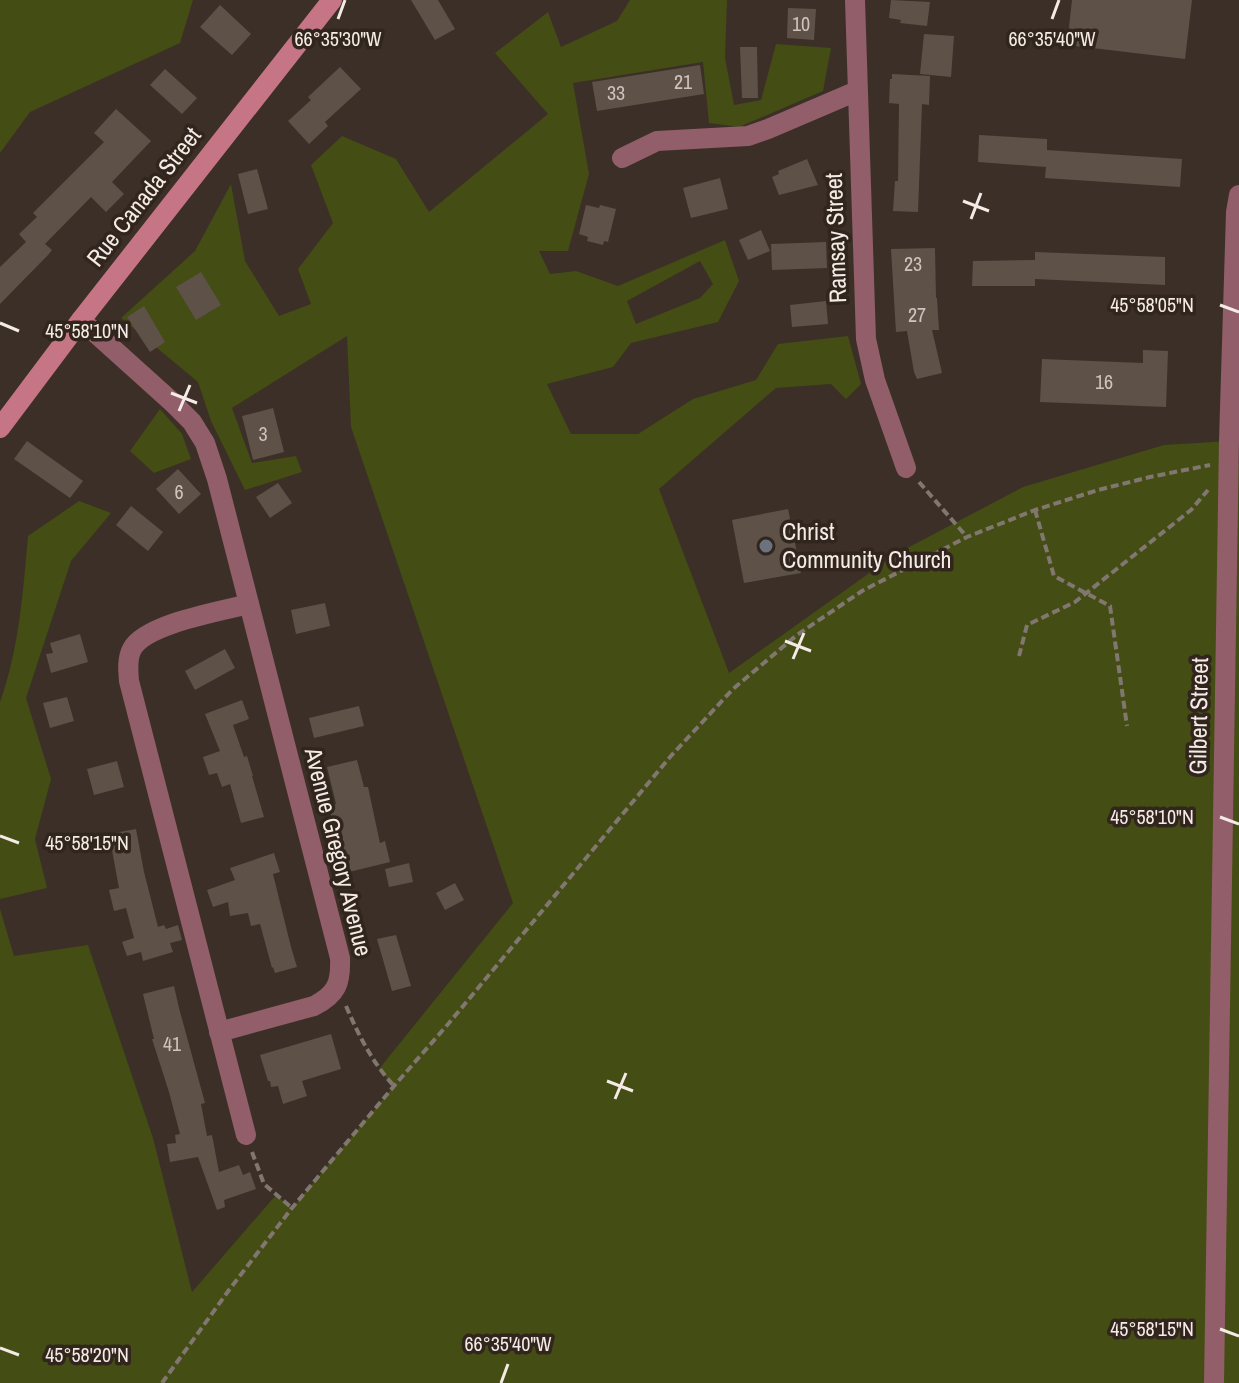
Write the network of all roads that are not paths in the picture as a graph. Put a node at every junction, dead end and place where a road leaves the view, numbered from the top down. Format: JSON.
{"nodes":[{"id":1,"x":332,"y":0,"type":"edge"},
{"id":2,"x":855,"y":0,"type":"edge"},
{"id":3,"x":857,"y":91,"type":"junction"},
{"id":4,"x":622,"y":158,"type":"dead end"},
{"id":5,"x":1239,"y":195,"type":"edge"},
{"id":6,"x":81,"y":320,"type":"junction"},
{"id":7,"x":0,"y":428,"type":"edge"},
{"id":8,"x":906,"y":468,"type":"road end"},
{"id":9,"x":249,"y":604,"type":"junction"},
{"id":10,"x":219,"y":1032,"type":"junction"},
{"id":11,"x":246,"y":1135,"type":"road end"},
{"id":12,"x":1214,"y":1383,"type":"edge"}],
"edges":[{"from":1,"to":6,"type":"main road","name":"Rue Canada Street"},
{"from":2,"to":3,"type":"street","name":"Ramsay Street"},
{"from":3,"to":4,"type":"street"},
{"from":3,"to":8,"type":"street","name":"Ramsay Street"},
{"from":5,"to":12,"type":"street","name":"Gilbert Street"},
{"from":6,"to":7,"type":"main road","name":"Rue Canada Street"},
{"from":6,"to":9,"type":"street","name":"Avenue Gregory Avenue"},
{"from":9,"to":10,"type":"street"},
{"from":9,"to":10,"type":"street","name":"Avenue Gregory Avenue"},
{"from":10,"to":11,"type":"street"}]}
